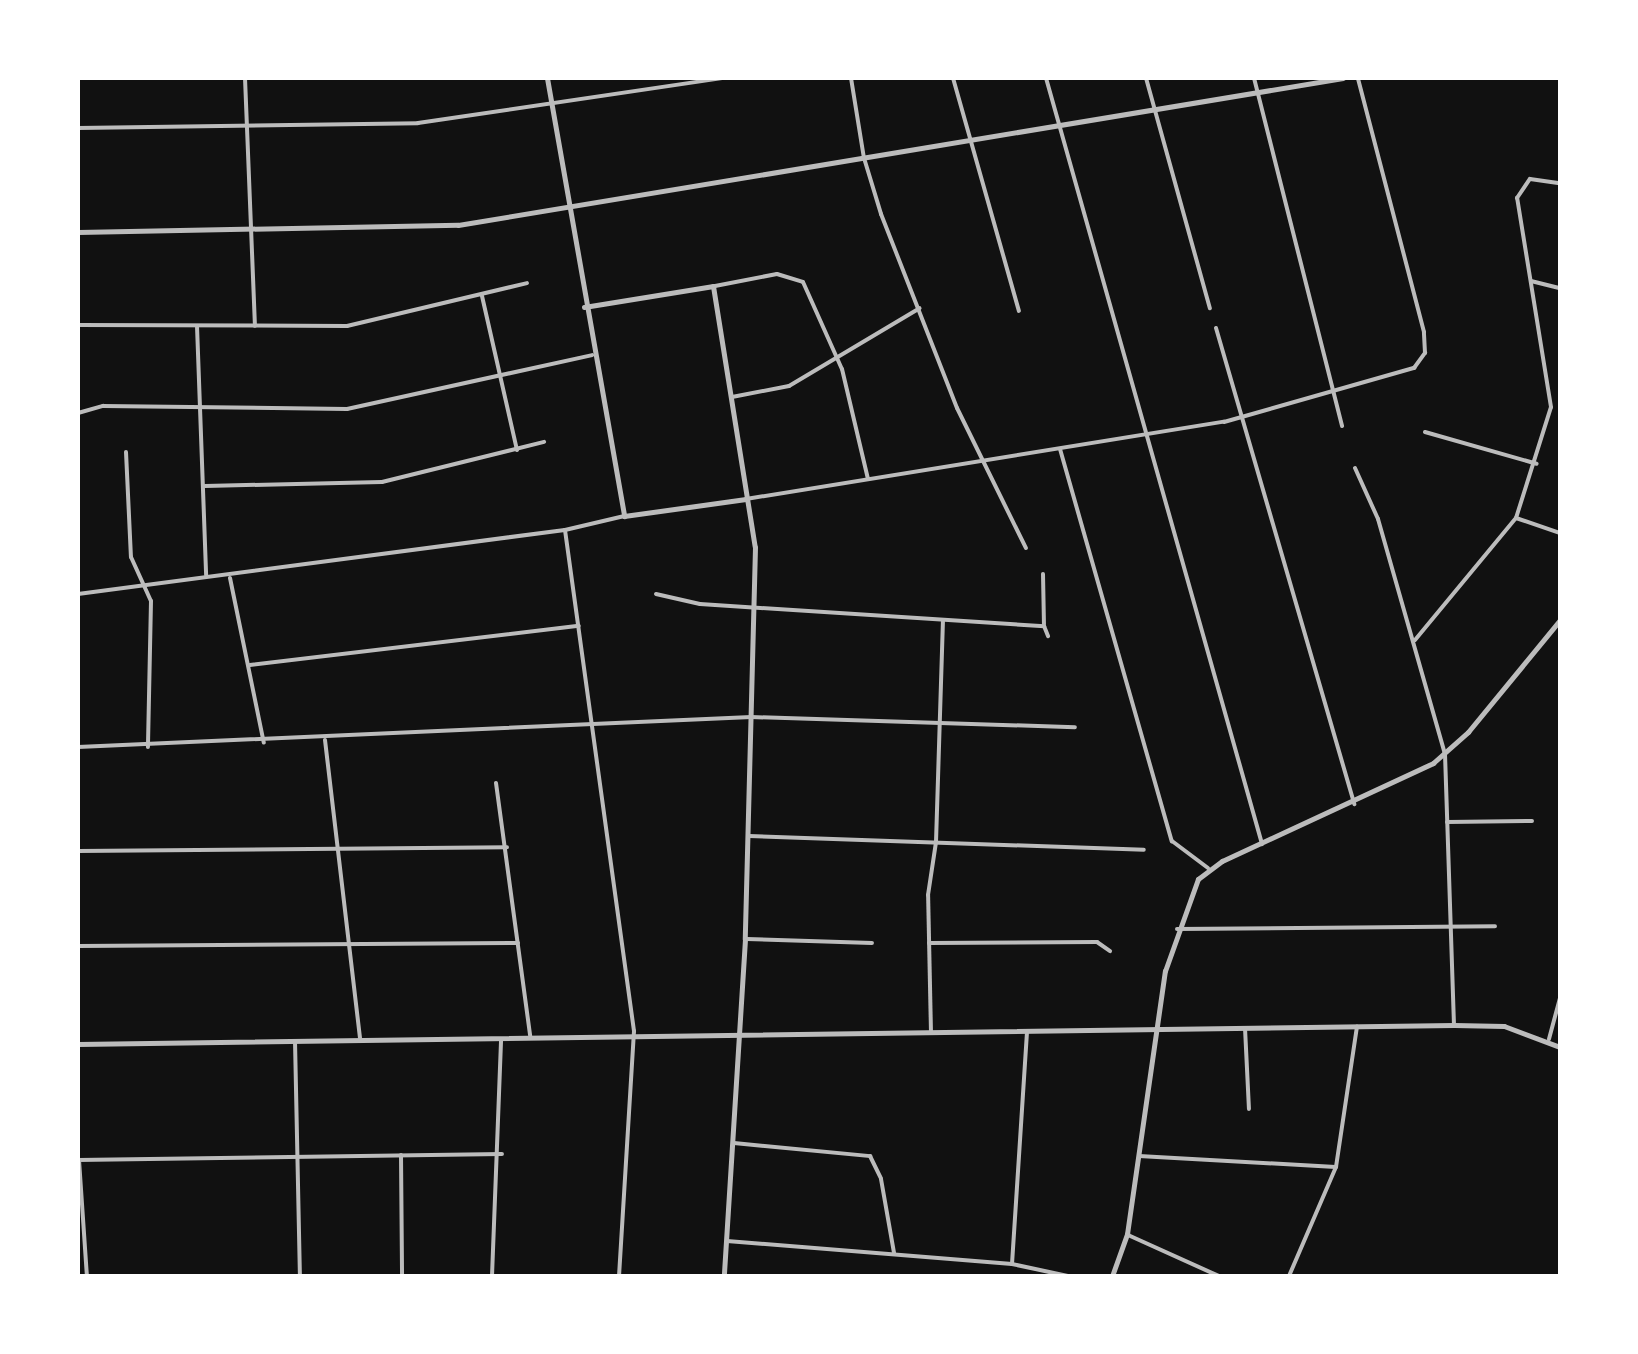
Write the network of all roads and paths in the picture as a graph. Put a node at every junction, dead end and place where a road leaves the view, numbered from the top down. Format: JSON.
{"nodes":[{"id":1,"x":245,"y":78,"type":"edge"},
{"id":2,"x":548,"y":78,"type":"edge"},
{"id":3,"x":724,"y":78,"type":"edge"},
{"id":4,"x":850,"y":78,"type":"edge"},
{"id":5,"x":954,"y":78,"type":"edge"},
{"id":6,"x":1046,"y":78,"type":"edge"},
{"id":7,"x":1146,"y":78,"type":"edge"},
{"id":8,"x":1254,"y":78,"type":"edge"},
{"id":9,"x":1343,"y":78,"type":"edge"},
{"id":10,"x":1358,"y":78,"type":"edge"},
{"id":11,"x":1256,"y":92,"type":"junction"},
{"id":12,"x":552,"y":106,"type":"junction"},
{"id":13,"x":1154,"y":110,"type":"junction"},
{"id":14,"x":246,"y":125,"type":"junction"},
{"id":15,"x":1059,"y":125,"type":"junction"},
{"id":16,"x":78,"y":128,"type":"edge"},
{"id":17,"x":972,"y":140,"type":"junction"},
{"id":18,"x":864,"y":158,"type":"junction"},
{"id":19,"x":1560,"y":183,"type":"edge"},
{"id":20,"x":569,"y":207,"type":"junction"},
{"id":21,"x":252,"y":230,"type":"junction"},
{"id":22,"x":78,"y":232,"type":"edge"},
{"id":23,"x":1530,"y":280,"type":"junction"},
{"id":24,"x":528,"y":283,"type":"dead end"},
{"id":25,"x":713,"y":286,"type":"junction"},
{"id":26,"x":1560,"y":288,"type":"edge"},
{"id":27,"x":482,"y":296,"type":"junction"},
{"id":28,"x":584,"y":307,"type":"junction"},
{"id":29,"x":920,"y":308,"type":"junction"},
{"id":30,"x":1210,"y":308,"type":"dead end"},
{"id":31,"x":1019,"y":312,"type":"dead end"},
{"id":32,"x":78,"y":326,"type":"edge"},
{"id":33,"x":198,"y":326,"type":"junction"},
{"id":34,"x":255,"y":326,"type":"junction"},
{"id":35,"x":1216,"y":328,"type":"dead end"},
{"id":36,"x":592,"y":355,"type":"junction"},
{"id":37,"x":838,"y":355,"type":"junction"},
{"id":38,"x":498,"y":376,"type":"junction"},
{"id":39,"x":1330,"y":390,"type":"junction"},
{"id":40,"x":730,"y":397,"type":"junction"},
{"id":41,"x":199,"y":406,"type":"junction"},
{"id":42,"x":78,"y":413,"type":"edge"},
{"id":43,"x":1242,"y":417,"type":"junction"},
{"id":44,"x":1342,"y":426,"type":"dead end"},
{"id":45,"x":1425,"y":432,"type":"dead end"},
{"id":46,"x":1147,"y":435,"type":"junction"},
{"id":47,"x":544,"y":442,"type":"dead end"},
{"id":48,"x":1060,"y":449,"type":"junction"},
{"id":49,"x":518,"y":450,"type":"junction"},
{"id":50,"x":126,"y":452,"type":"dead end"},
{"id":51,"x":984,"y":464,"type":"junction"},
{"id":52,"x":1537,"y":464,"type":"junction"},
{"id":53,"x":1355,"y":468,"type":"dead end"},
{"id":54,"x":868,"y":479,"type":"junction"},
{"id":55,"x":205,"y":486,"type":"junction"},
{"id":56,"x":746,"y":499,"type":"junction"},
{"id":57,"x":624,"y":516,"type":"junction"},
{"id":58,"x":1516,"y":518,"type":"junction"},
{"id":59,"x":566,"y":530,"type":"junction"},
{"id":60,"x":1560,"y":533,"type":"edge"},
{"id":61,"x":1026,"y":548,"type":"dead end"},
{"id":62,"x":1043,"y":574,"type":"dead end"},
{"id":63,"x":206,"y":575,"type":"junction"},
{"id":64,"x":230,"y":578,"type":"junction"},
{"id":65,"x":141,"y":582,"type":"junction"},
{"id":66,"x":78,"y":594,"type":"edge"},
{"id":67,"x":656,"y":594,"type":"dead end"},
{"id":68,"x":754,"y":608,"type":"junction"},
{"id":69,"x":943,"y":620,"type":"junction"},
{"id":70,"x":1560,"y":620,"type":"edge"},
{"id":71,"x":578,"y":626,"type":"junction"},
{"id":72,"x":1044,"y":626,"type":"junction"},
{"id":73,"x":1048,"y":636,"type":"dead end"},
{"id":74,"x":1414,"y":640,"type":"junction"},
{"id":75,"x":250,"y":665,"type":"junction"},
{"id":76,"x":751,"y":716,"type":"junction"},
{"id":77,"x":936,"y":722,"type":"junction"},
{"id":78,"x":592,"y":724,"type":"junction"},
{"id":79,"x":1075,"y":727,"type":"dead end"},
{"id":80,"x":325,"y":740,"type":"junction"},
{"id":81,"x":264,"y":743,"type":"junction"},
{"id":82,"x":78,"y":747,"type":"edge"},
{"id":83,"x":148,"y":748,"type":"junction"},
{"id":84,"x":1445,"y":754,"type":"junction"},
{"id":85,"x":496,"y":783,"type":"dead end"},
{"id":86,"x":1354,"y":804,"type":"junction"},
{"id":87,"x":1532,"y":820,"type":"dead end"},
{"id":88,"x":1447,"y":822,"type":"junction"},
{"id":89,"x":749,"y":836,"type":"junction"},
{"id":90,"x":936,"y":842,"type":"junction"},
{"id":91,"x":1262,"y":844,"type":"junction"},
{"id":92,"x":507,"y":847,"type":"junction"},
{"id":93,"x":336,"y":848,"type":"junction"},
{"id":94,"x":1144,"y":850,"type":"dead end"},
{"id":95,"x":78,"y":851,"type":"edge"},
{"id":96,"x":1208,"y":868,"type":"junction"},
{"id":97,"x":1450,"y":923,"type":"junction"},
{"id":98,"x":1495,"y":926,"type":"dead end"},
{"id":99,"x":1177,"y":929,"type":"junction"},
{"id":100,"x":745,"y":939,"type":"junction"},
{"id":101,"x":518,"y":943,"type":"junction"},
{"id":102,"x":872,"y":943,"type":"dead end"},
{"id":103,"x":929,"y":943,"type":"junction"},
{"id":104,"x":349,"y":944,"type":"junction"},
{"id":105,"x":78,"y":946,"type":"edge"},
{"id":106,"x":1110,"y":951,"type":"dead end"},
{"id":107,"x":1560,"y":998,"type":"edge"},
{"id":108,"x":1454,"y":1025,"type":"junction"},
{"id":109,"x":1357,"y":1027,"type":"junction"},
{"id":110,"x":1245,"y":1028,"type":"junction"},
{"id":111,"x":1156,"y":1030,"type":"junction"},
{"id":112,"x":1027,"y":1031,"type":"junction"},
{"id":113,"x":932,"y":1033,"type":"junction"},
{"id":114,"x":741,"y":1035,"type":"junction"},
{"id":115,"x":502,"y":1038,"type":"junction"},
{"id":116,"x":531,"y":1038,"type":"junction"},
{"id":117,"x":634,"y":1038,"type":"junction"},
{"id":118,"x":1549,"y":1039,"type":"junction"},
{"id":119,"x":295,"y":1040,"type":"junction"},
{"id":120,"x":360,"y":1040,"type":"junction"},
{"id":121,"x":78,"y":1044,"type":"edge"},
{"id":122,"x":1560,"y":1047,"type":"edge"},
{"id":123,"x":1249,"y":1109,"type":"dead end"},
{"id":124,"x":734,"y":1143,"type":"junction"},
{"id":125,"x":502,"y":1154,"type":"junction"},
{"id":126,"x":297,"y":1155,"type":"junction"},
{"id":127,"x":401,"y":1155,"type":"junction"},
{"id":128,"x":1139,"y":1156,"type":"junction"},
{"id":129,"x":78,"y":1160,"type":"edge"},
{"id":130,"x":1336,"y":1168,"type":"junction"},
{"id":131,"x":1127,"y":1234,"type":"junction"},
{"id":132,"x":726,"y":1241,"type":"junction"},
{"id":133,"x":79,"y":1250,"type":"edge"},
{"id":134,"x":894,"y":1253,"type":"junction"},
{"id":135,"x":1012,"y":1264,"type":"junction"},
{"id":136,"x":87,"y":1276,"type":"edge"},
{"id":137,"x":300,"y":1276,"type":"edge"},
{"id":138,"x":402,"y":1276,"type":"edge"},
{"id":139,"x":492,"y":1276,"type":"edge"},
{"id":140,"x":618,"y":1276,"type":"edge"},
{"id":141,"x":724,"y":1276,"type":"edge"},
{"id":142,"x":1068,"y":1276,"type":"edge"},
{"id":143,"x":1112,"y":1276,"type":"edge"},
{"id":144,"x":1219,"y":1276,"type":"edge"},
{"id":145,"x":1289,"y":1276,"type":"edge"}],
"edges":[{"from":1,"to":14,"type":"street"},
{"from":2,"to":12,"type":"street"},
{"from":3,"to":12,"type":"street"},
{"from":4,"to":18,"type":"street"},
{"from":5,"to":17,"type":"street"},
{"from":6,"to":15,"type":"street"},
{"from":7,"to":13,"type":"street"},
{"from":8,"to":11,"type":"street"},
{"from":9,"to":11,"type":"street"},
{"from":10,"to":39,"type":"street"},
{"from":11,"to":13,"type":"street"},
{"from":11,"to":39,"type":"street"},
{"from":12,"to":14,"type":"street"},
{"from":12,"to":20,"type":"street"},
{"from":13,"to":15,"type":"street"},
{"from":13,"to":30,"type":"street"},
{"from":14,"to":16,"type":"street"},
{"from":14,"to":21,"type":"street"},
{"from":15,"to":17,"type":"street"},
{"from":15,"to":46,"type":"street"},
{"from":17,"to":18,"type":"street"},
{"from":17,"to":31,"type":"street"},
{"from":18,"to":20,"type":"street"},
{"from":18,"to":29,"type":"street"},
{"from":19,"to":23,"type":"street"},
{"from":20,"to":21,"type":"street"},
{"from":20,"to":28,"type":"street"},
{"from":21,"to":22,"type":"street"},
{"from":21,"to":34,"type":"street"},
{"from":23,"to":26,"type":"street"},
{"from":23,"to":52,"type":"street"},
{"from":24,"to":27,"type":"street"},
{"from":25,"to":28,"type":"street"},
{"from":25,"to":37,"type":"street"},
{"from":25,"to":40,"type":"street"},
{"from":27,"to":34,"type":"street"},
{"from":27,"to":38,"type":"street"},
{"from":28,"to":36,"type":"street"},
{"from":29,"to":37,"type":"street"},
{"from":29,"to":51,"type":"street"},
{"from":32,"to":33,"type":"street"},
{"from":33,"to":34,"type":"street"},
{"from":33,"to":41,"type":"street"},
{"from":35,"to":43,"type":"street"},
{"from":36,"to":38,"type":"street"},
{"from":36,"to":57,"type":"street"},
{"from":37,"to":40,"type":"street"},
{"from":37,"to":54,"type":"street"},
{"from":38,"to":41,"type":"street"},
{"from":38,"to":49,"type":"street"},
{"from":39,"to":43,"type":"street"},
{"from":39,"to":44,"type":"street"},
{"from":40,"to":56,"type":"street"},
{"from":41,"to":42,"type":"street"},
{"from":41,"to":55,"type":"street"},
{"from":43,"to":46,"type":"street"},
{"from":43,"to":86,"type":"street"},
{"from":45,"to":52,"type":"street"},
{"from":46,"to":48,"type":"street"},
{"from":46,"to":91,"type":"street"},
{"from":47,"to":49,"type":"street"},
{"from":48,"to":51,"type":"street"},
{"from":48,"to":96,"type":"street"},
{"from":49,"to":55,"type":"street"},
{"from":50,"to":65,"type":"street"},
{"from":51,"to":54,"type":"street"},
{"from":51,"to":61,"type":"street"},
{"from":52,"to":58,"type":"street"},
{"from":53,"to":74,"type":"street"},
{"from":54,"to":56,"type":"street"},
{"from":55,"to":63,"type":"street"},
{"from":56,"to":57,"type":"street"},
{"from":56,"to":68,"type":"street"},
{"from":57,"to":59,"type":"street"},
{"from":58,"to":60,"type":"street"},
{"from":58,"to":74,"type":"street"},
{"from":59,"to":64,"type":"street"},
{"from":59,"to":71,"type":"street"},
{"from":62,"to":72,"type":"street"},
{"from":63,"to":64,"type":"street"},
{"from":63,"to":65,"type":"street"},
{"from":64,"to":75,"type":"street"},
{"from":65,"to":66,"type":"street"},
{"from":65,"to":83,"type":"street"},
{"from":67,"to":68,"type":"street"},
{"from":68,"to":69,"type":"street"},
{"from":68,"to":76,"type":"street"},
{"from":69,"to":72,"type":"street"},
{"from":69,"to":77,"type":"street"},
{"from":70,"to":84,"type":"street"},
{"from":71,"to":75,"type":"street"},
{"from":71,"to":78,"type":"street"},
{"from":72,"to":73,"type":"street"},
{"from":74,"to":84,"type":"street"},
{"from":75,"to":81,"type":"street"},
{"from":76,"to":77,"type":"street"},
{"from":76,"to":78,"type":"street"},
{"from":76,"to":89,"type":"street"},
{"from":77,"to":79,"type":"street"},
{"from":77,"to":90,"type":"street"},
{"from":78,"to":80,"type":"street"},
{"from":78,"to":117,"type":"street"},
{"from":80,"to":81,"type":"street"},
{"from":80,"to":93,"type":"street"},
{"from":81,"to":83,"type":"street"},
{"from":82,"to":83,"type":"street"},
{"from":84,"to":86,"type":"street"},
{"from":84,"to":88,"type":"street"},
{"from":85,"to":92,"type":"street"},
{"from":86,"to":91,"type":"street"},
{"from":87,"to":88,"type":"street"},
{"from":88,"to":97,"type":"street"},
{"from":89,"to":90,"type":"street"},
{"from":89,"to":100,"type":"street"},
{"from":90,"to":94,"type":"street"},
{"from":90,"to":103,"type":"street"},
{"from":91,"to":96,"type":"street"},
{"from":92,"to":93,"type":"street"},
{"from":92,"to":101,"type":"street"},
{"from":93,"to":95,"type":"street"},
{"from":93,"to":104,"type":"street"},
{"from":96,"to":99,"type":"street"},
{"from":97,"to":98,"type":"street"},
{"from":97,"to":99,"type":"street"},
{"from":97,"to":108,"type":"street"},
{"from":99,"to":111,"type":"street"},
{"from":100,"to":102,"type":"street"},
{"from":100,"to":114,"type":"street"},
{"from":101,"to":104,"type":"street"},
{"from":101,"to":116,"type":"street"},
{"from":103,"to":106,"type":"street"},
{"from":103,"to":113,"type":"street"},
{"from":104,"to":105,"type":"street"},
{"from":104,"to":120,"type":"street"},
{"from":107,"to":118,"type":"street"},
{"from":108,"to":109,"type":"street"},
{"from":108,"to":118,"type":"street"},
{"from":109,"to":110,"type":"street"},
{"from":109,"to":130,"type":"street"},
{"from":110,"to":111,"type":"street"},
{"from":110,"to":123,"type":"street"},
{"from":111,"to":112,"type":"street"},
{"from":111,"to":128,"type":"street"},
{"from":112,"to":113,"type":"street"},
{"from":112,"to":135,"type":"street"},
{"from":113,"to":114,"type":"street"},
{"from":114,"to":117,"type":"street"},
{"from":114,"to":124,"type":"street"},
{"from":115,"to":116,"type":"street"},
{"from":115,"to":120,"type":"street"},
{"from":115,"to":125,"type":"street"},
{"from":116,"to":117,"type":"street"},
{"from":117,"to":140,"type":"street"},
{"from":118,"to":122,"type":"street"},
{"from":119,"to":120,"type":"street"},
{"from":119,"to":121,"type":"street"},
{"from":119,"to":126,"type":"street"},
{"from":124,"to":132,"type":"street"},
{"from":124,"to":134,"type":"street"},
{"from":125,"to":127,"type":"street"},
{"from":125,"to":139,"type":"street"},
{"from":126,"to":127,"type":"street"},
{"from":126,"to":129,"type":"street"},
{"from":126,"to":137,"type":"street"},
{"from":127,"to":138,"type":"street"},
{"from":128,"to":130,"type":"street"},
{"from":128,"to":131,"type":"street"},
{"from":129,"to":133,"type":"street"},
{"from":130,"to":145,"type":"street"},
{"from":131,"to":143,"type":"street"},
{"from":131,"to":144,"type":"street"},
{"from":132,"to":134,"type":"street"},
{"from":132,"to":141,"type":"street"},
{"from":133,"to":136,"type":"street"},
{"from":134,"to":135,"type":"street"},
{"from":135,"to":142,"type":"street"}]}
